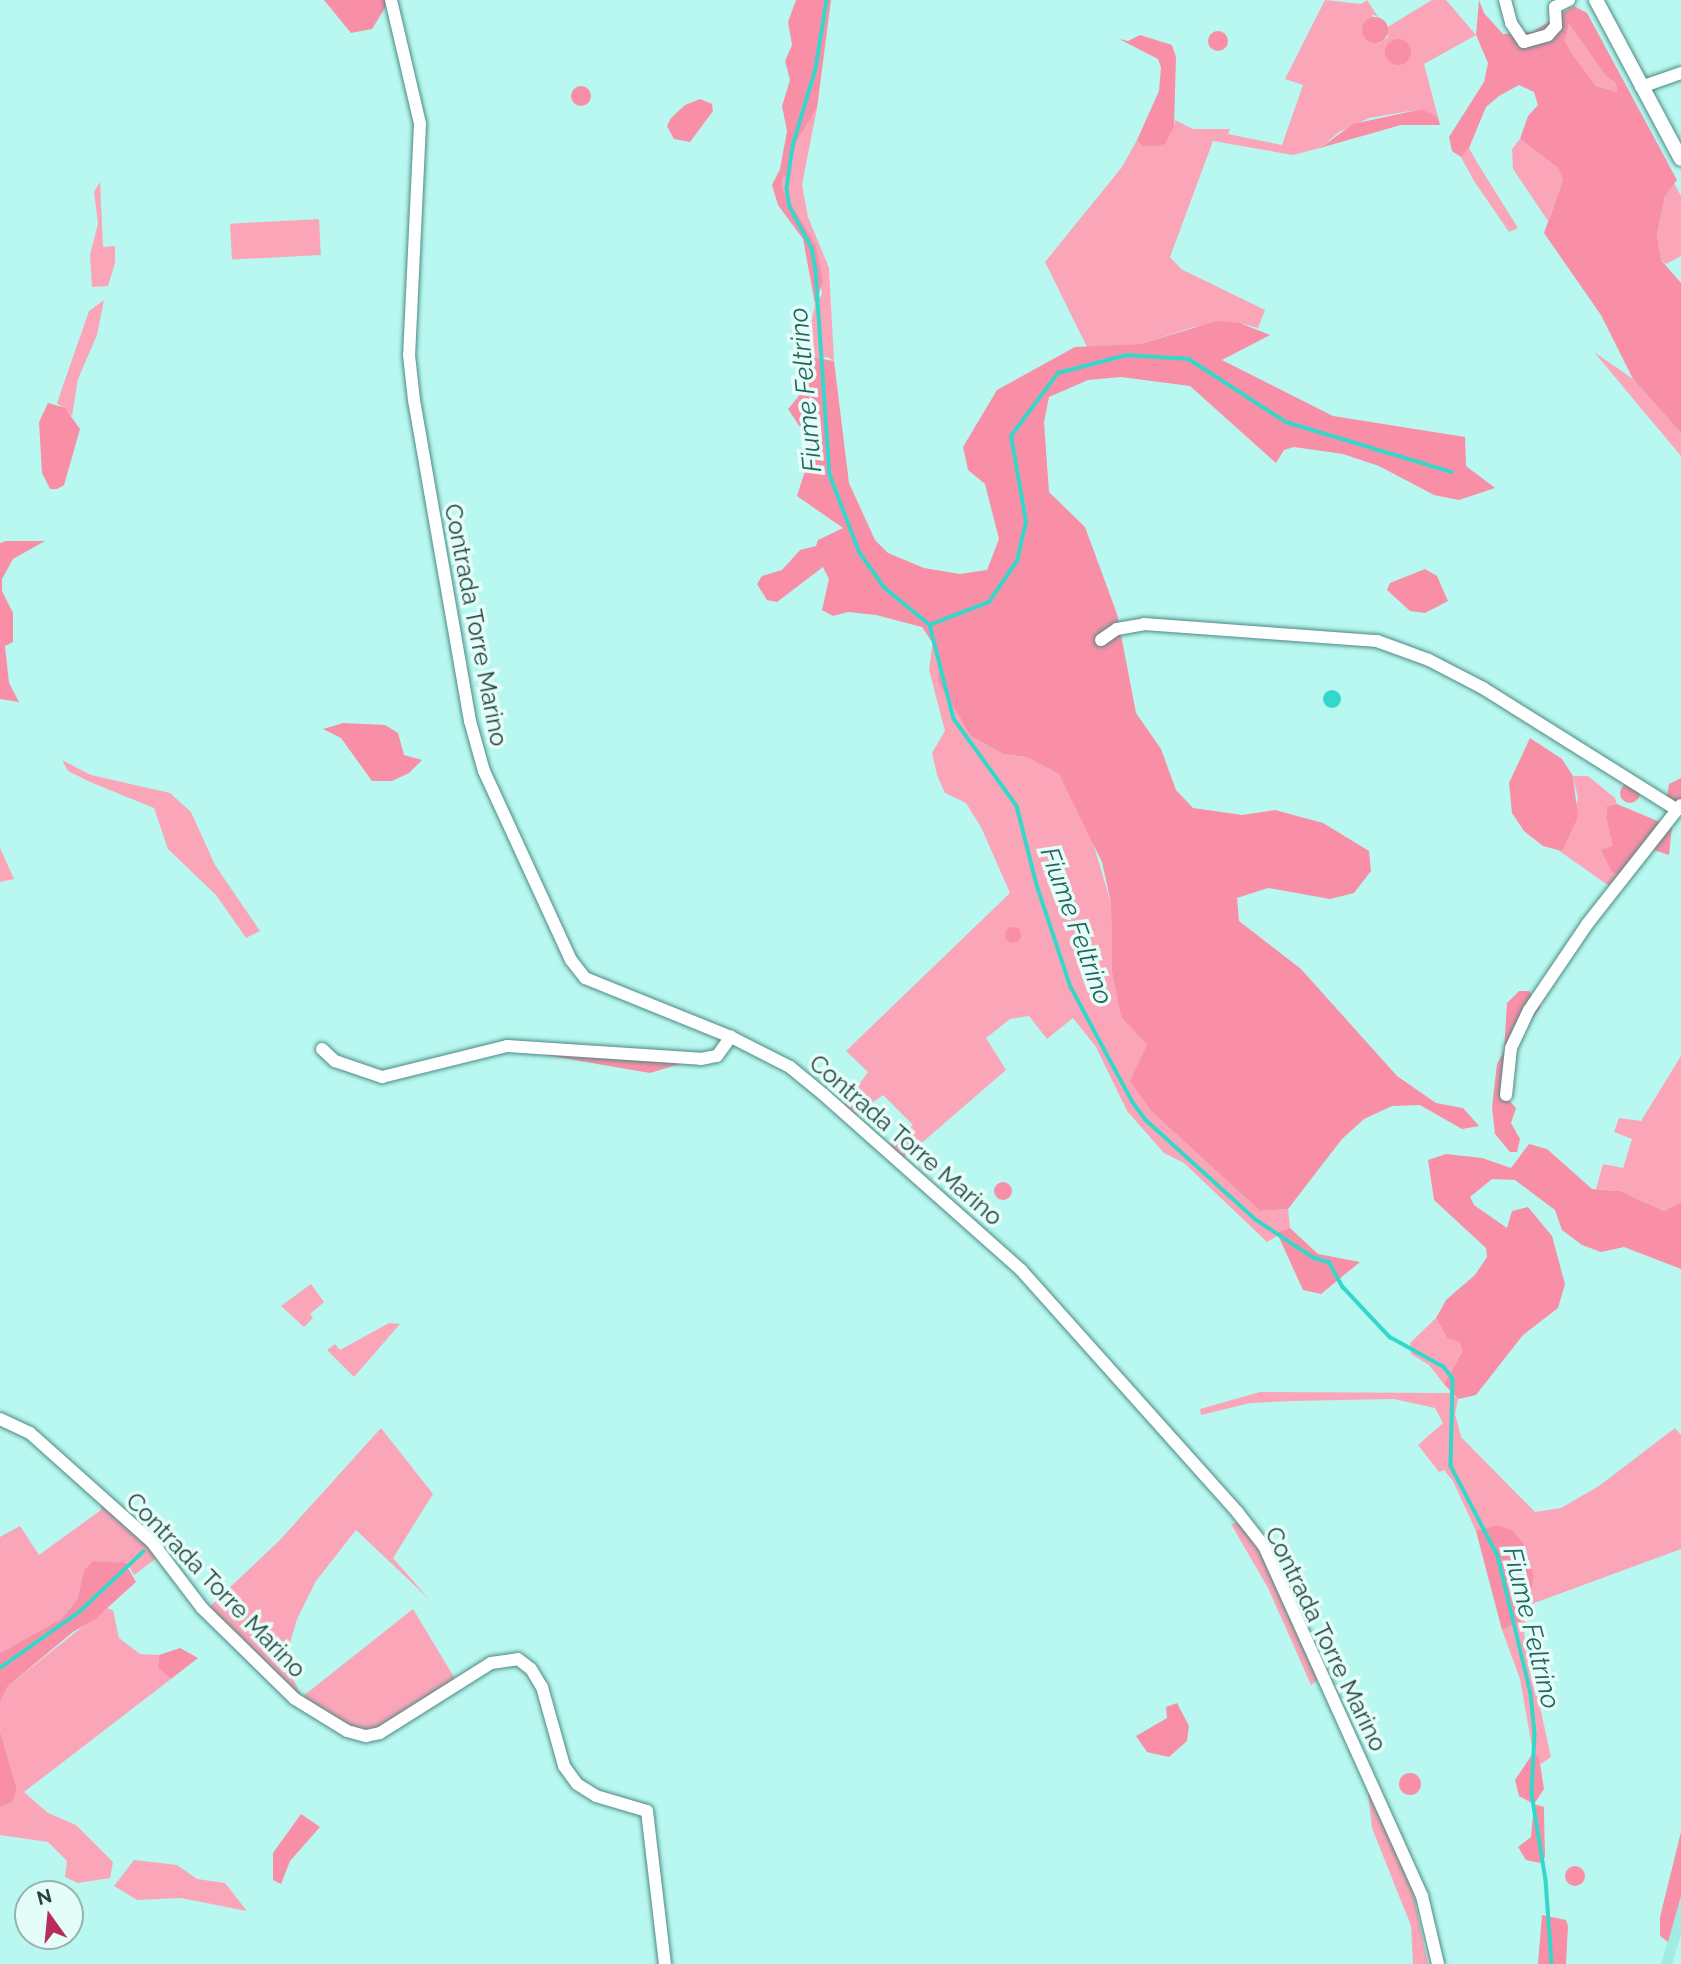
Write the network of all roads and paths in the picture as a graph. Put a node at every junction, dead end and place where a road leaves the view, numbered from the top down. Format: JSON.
{"nodes":[{"id":1,"x":391,"y":0,"type":"edge"},
{"id":2,"x":1505,"y":0,"type":"edge"},
{"id":3,"x":1569,"y":0,"type":"edge"},
{"id":4,"x":1596,"y":0,"type":"edge"},
{"id":5,"x":1681,"y":73,"type":"edge"},
{"id":6,"x":1641,"y":88,"type":"junction"},
{"id":7,"x":1681,"y":159,"type":"edge"},
{"id":8,"x":1101,"y":640,"type":"dead end"},
{"id":9,"x":1679,"y":807,"type":"edge"},
{"id":10,"x":731,"y":1037,"type":"junction"},
{"id":11,"x":322,"y":1049,"type":"dead end"},
{"id":12,"x":1506,"y":1095,"type":"dead end"},
{"id":13,"x":0,"y":1419,"type":"edge"},
{"id":14,"x":665,"y":1964,"type":"edge"},
{"id":15,"x":1438,"y":1964,"type":"edge"}],
"edges":[{"from":1,"to":10,"type":"street","name":"Contrada Torre Marino"},
{"from":2,"to":3,"type":"street"},
{"from":4,"to":6,"type":"street"},
{"from":5,"to":6,"type":"street"},
{"from":6,"to":7,"type":"street"},
{"from":8,"to":9,"type":"street"},
{"from":9,"to":12,"type":"street"},
{"from":10,"to":11,"type":"street"},
{"from":10,"to":15,"type":"street","name":"Contrada Torre Marino"},
{"from":13,"to":14,"type":"street","name":"Contrada Torre Marino"}]}
